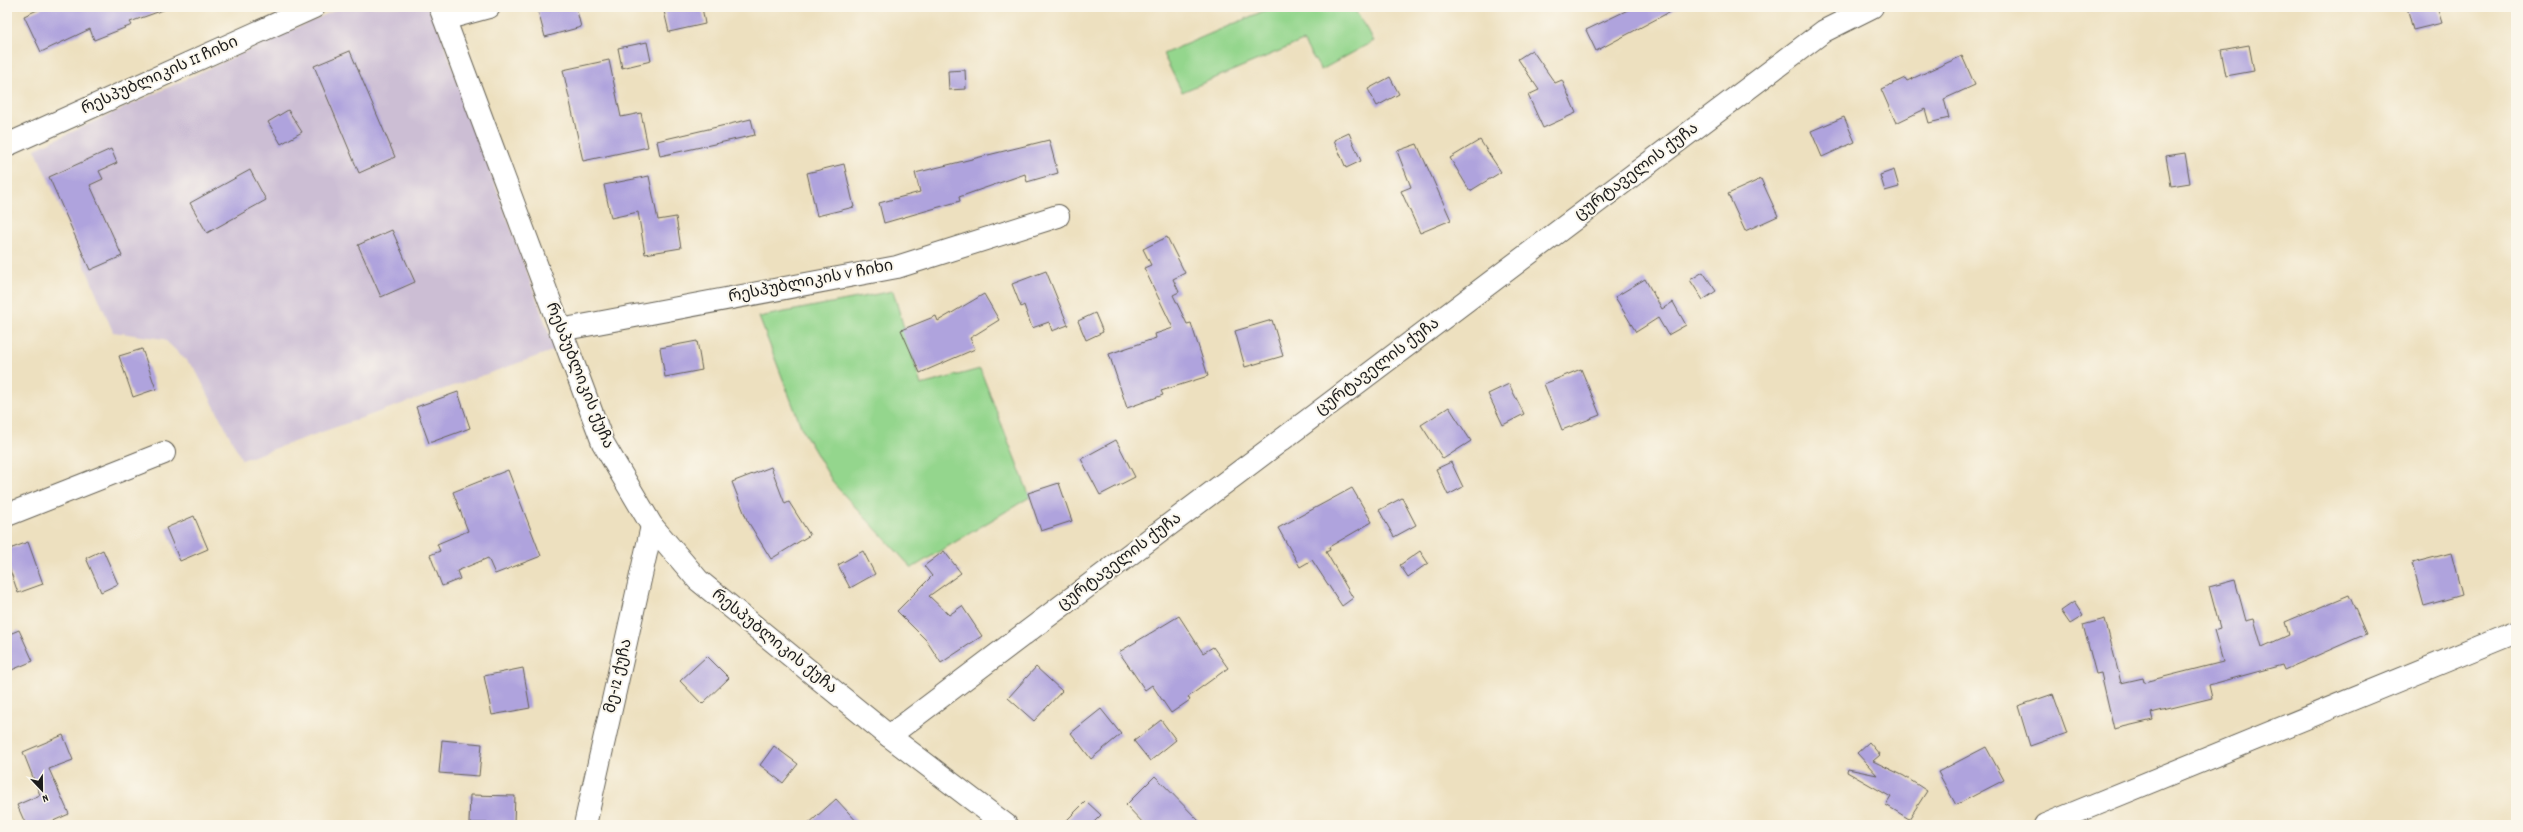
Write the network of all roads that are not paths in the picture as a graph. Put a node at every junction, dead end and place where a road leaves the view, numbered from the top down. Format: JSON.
{"nodes":[{"id":1,"x":314,"y":7,"type":"edge"},
{"id":2,"x":489,"y":7,"type":"edge"},
{"id":3,"x":1872,"y":7,"type":"edge"},
{"id":4,"x":442,"y":13,"type":"edge"},
{"id":5,"x":7,"y":145,"type":"edge"},
{"id":6,"x":1058,"y":216,"type":"dead end"},
{"id":7,"x":560,"y":330,"type":"junction"},
{"id":8,"x":164,"y":453,"type":"dead end"},
{"id":9,"x":7,"y":515,"type":"edge"},
{"id":10,"x":652,"y":526,"type":"junction"},
{"id":11,"x":2516,"y":632,"type":"edge"},
{"id":12,"x":890,"y":736,"type":"junction"},
{"id":13,"x":585,"y":825,"type":"edge"},
{"id":14,"x":1006,"y":825,"type":"edge"},
{"id":15,"x":2045,"y":825,"type":"edge"}],
"edges":[{"from":1,"to":5,"type":"street","name":"რესპუბლიკის II ჩიხი"},
{"from":2,"to":4,"type":"street"},
{"from":3,"to":12,"type":"street","name":"ცურტაველის ქუჩა"},
{"from":4,"to":7,"type":"street","name":"რესპუბლიკის ქუჩა"},
{"from":6,"to":7,"type":"street","name":"რესპუბლიკის V ჩიხი"},
{"from":7,"to":10,"type":"street","name":"რესპუბლიკის ქუჩა"},
{"from":8,"to":9,"type":"street"},
{"from":10,"to":12,"type":"street","name":"რესპუბლიკის ქუჩა"},
{"from":10,"to":13,"type":"street","name":"მე-12 ქუჩა"},
{"from":11,"to":15,"type":"street"},
{"from":12,"to":14,"type":"street","name":"რესპუბლიკის ქუჩა"}]}
